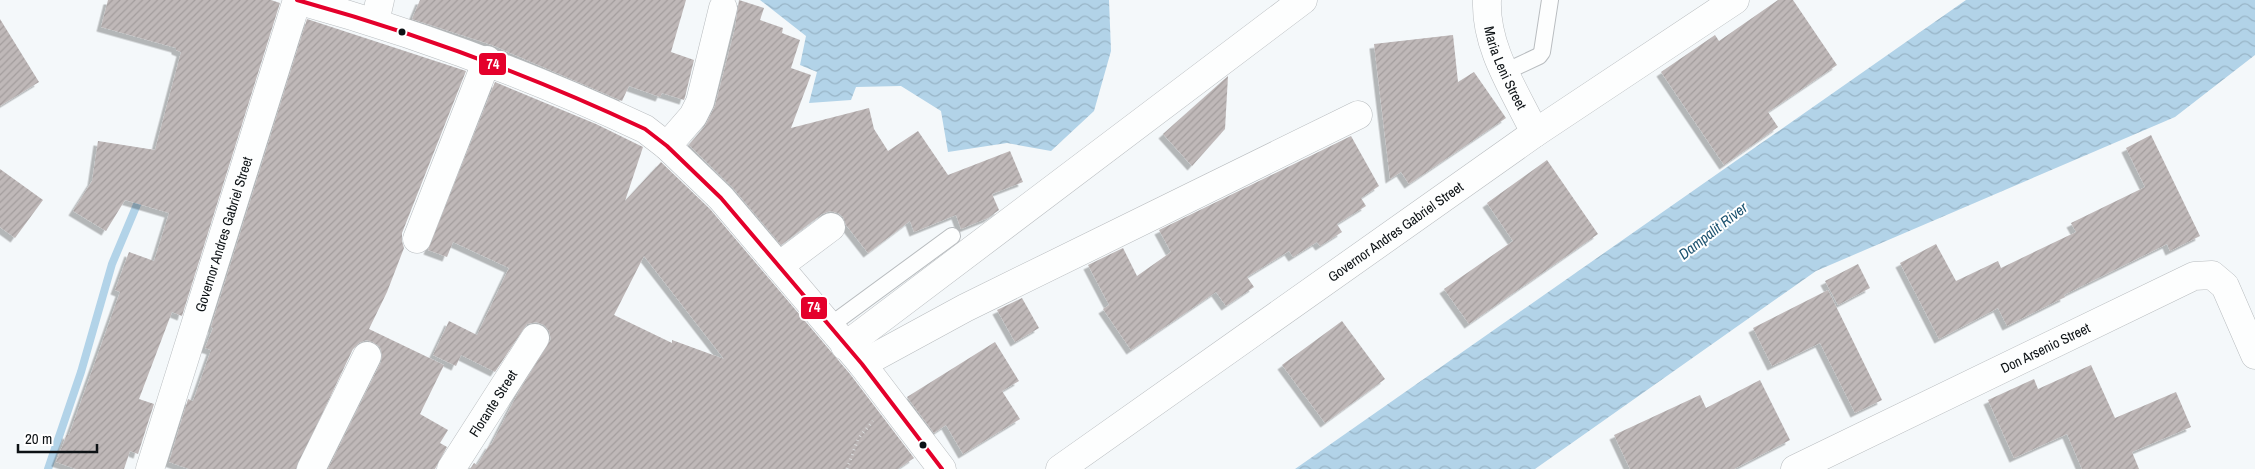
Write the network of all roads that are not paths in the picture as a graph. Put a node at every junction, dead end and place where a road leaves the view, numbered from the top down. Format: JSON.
{"nodes":[{"id":1,"x":297,"y":0,"type":"edge"},
{"id":2,"x":1303,"y":0,"type":"edge"},
{"id":3,"x":1487,"y":0,"type":"edge"},
{"id":4,"x":1550,"y":0,"type":"edge"},
{"id":5,"x":1735,"y":0,"type":"edge"},
{"id":6,"x":723,"y":8,"type":"dead end"},
{"id":7,"x":378,"y":11,"type":"edge"},
{"id":8,"x":487,"y":60,"type":"junction"},
{"id":9,"x":1505,"y":72,"type":"junction"},
{"id":10,"x":1358,"y":116,"type":"dead end"},
{"id":11,"x":1535,"y":133,"type":"junction"},
{"id":12,"x":667,"y":146,"type":"junction"},
{"id":13,"x":831,"y":227,"type":"dead end"},
{"id":14,"x":952,"y":236,"type":"dead end"},
{"id":15,"x":417,"y":239,"type":"dead end"},
{"id":16,"x":779,"y":266,"type":"junction"},
{"id":17,"x":535,"y":338,"type":"dead end"},
{"id":18,"x":845,"y":346,"type":"junction"},
{"id":19,"x":367,"y":356,"type":"dead end"},
{"id":20,"x":2255,"y":356,"type":"edge"},
{"id":21,"x":150,"y":469,"type":"edge"},
{"id":22,"x":311,"y":469,"type":"edge"},
{"id":23,"x":451,"y":469,"type":"edge"},
{"id":24,"x":942,"y":469,"type":"edge"},
{"id":25,"x":1060,"y":469,"type":"edge"},
{"id":26,"x":1795,"y":469,"type":"edge"}],
"edges":[{"from":1,"to":7,"type":"street"},
{"from":1,"to":21,"type":"street","name":"Governor Andres Gabriel Street"},
{"from":2,"to":18,"type":"street"},
{"from":3,"to":9,"type":"street","name":"Maria Leni Street"},
{"from":4,"to":9,"type":"lane"},
{"from":5,"to":11,"type":"street","name":"Governor Andres Gabriel Street"},
{"from":6,"to":12,"type":"street"},
{"from":7,"to":8,"type":"street"},
{"from":8,"to":12,"type":"street"},
{"from":8,"to":15,"type":"street"},
{"from":9,"to":11,"type":"street","name":"Maria Leni Street"},
{"from":10,"to":18,"type":"street"},
{"from":11,"to":25,"type":"street","name":"Governor Andres Gabriel Street"},
{"from":12,"to":16,"type":"street"},
{"from":13,"to":16,"type":"street"},
{"from":14,"to":18,"type":"lane"},
{"from":16,"to":18,"type":"street"},
{"from":17,"to":23,"type":"street","name":"Florante Street"},
{"from":18,"to":24,"type":"street"},
{"from":19,"to":22,"type":"street"},
{"from":20,"to":26,"type":"street","name":"Don Arsenio Street"}]}
